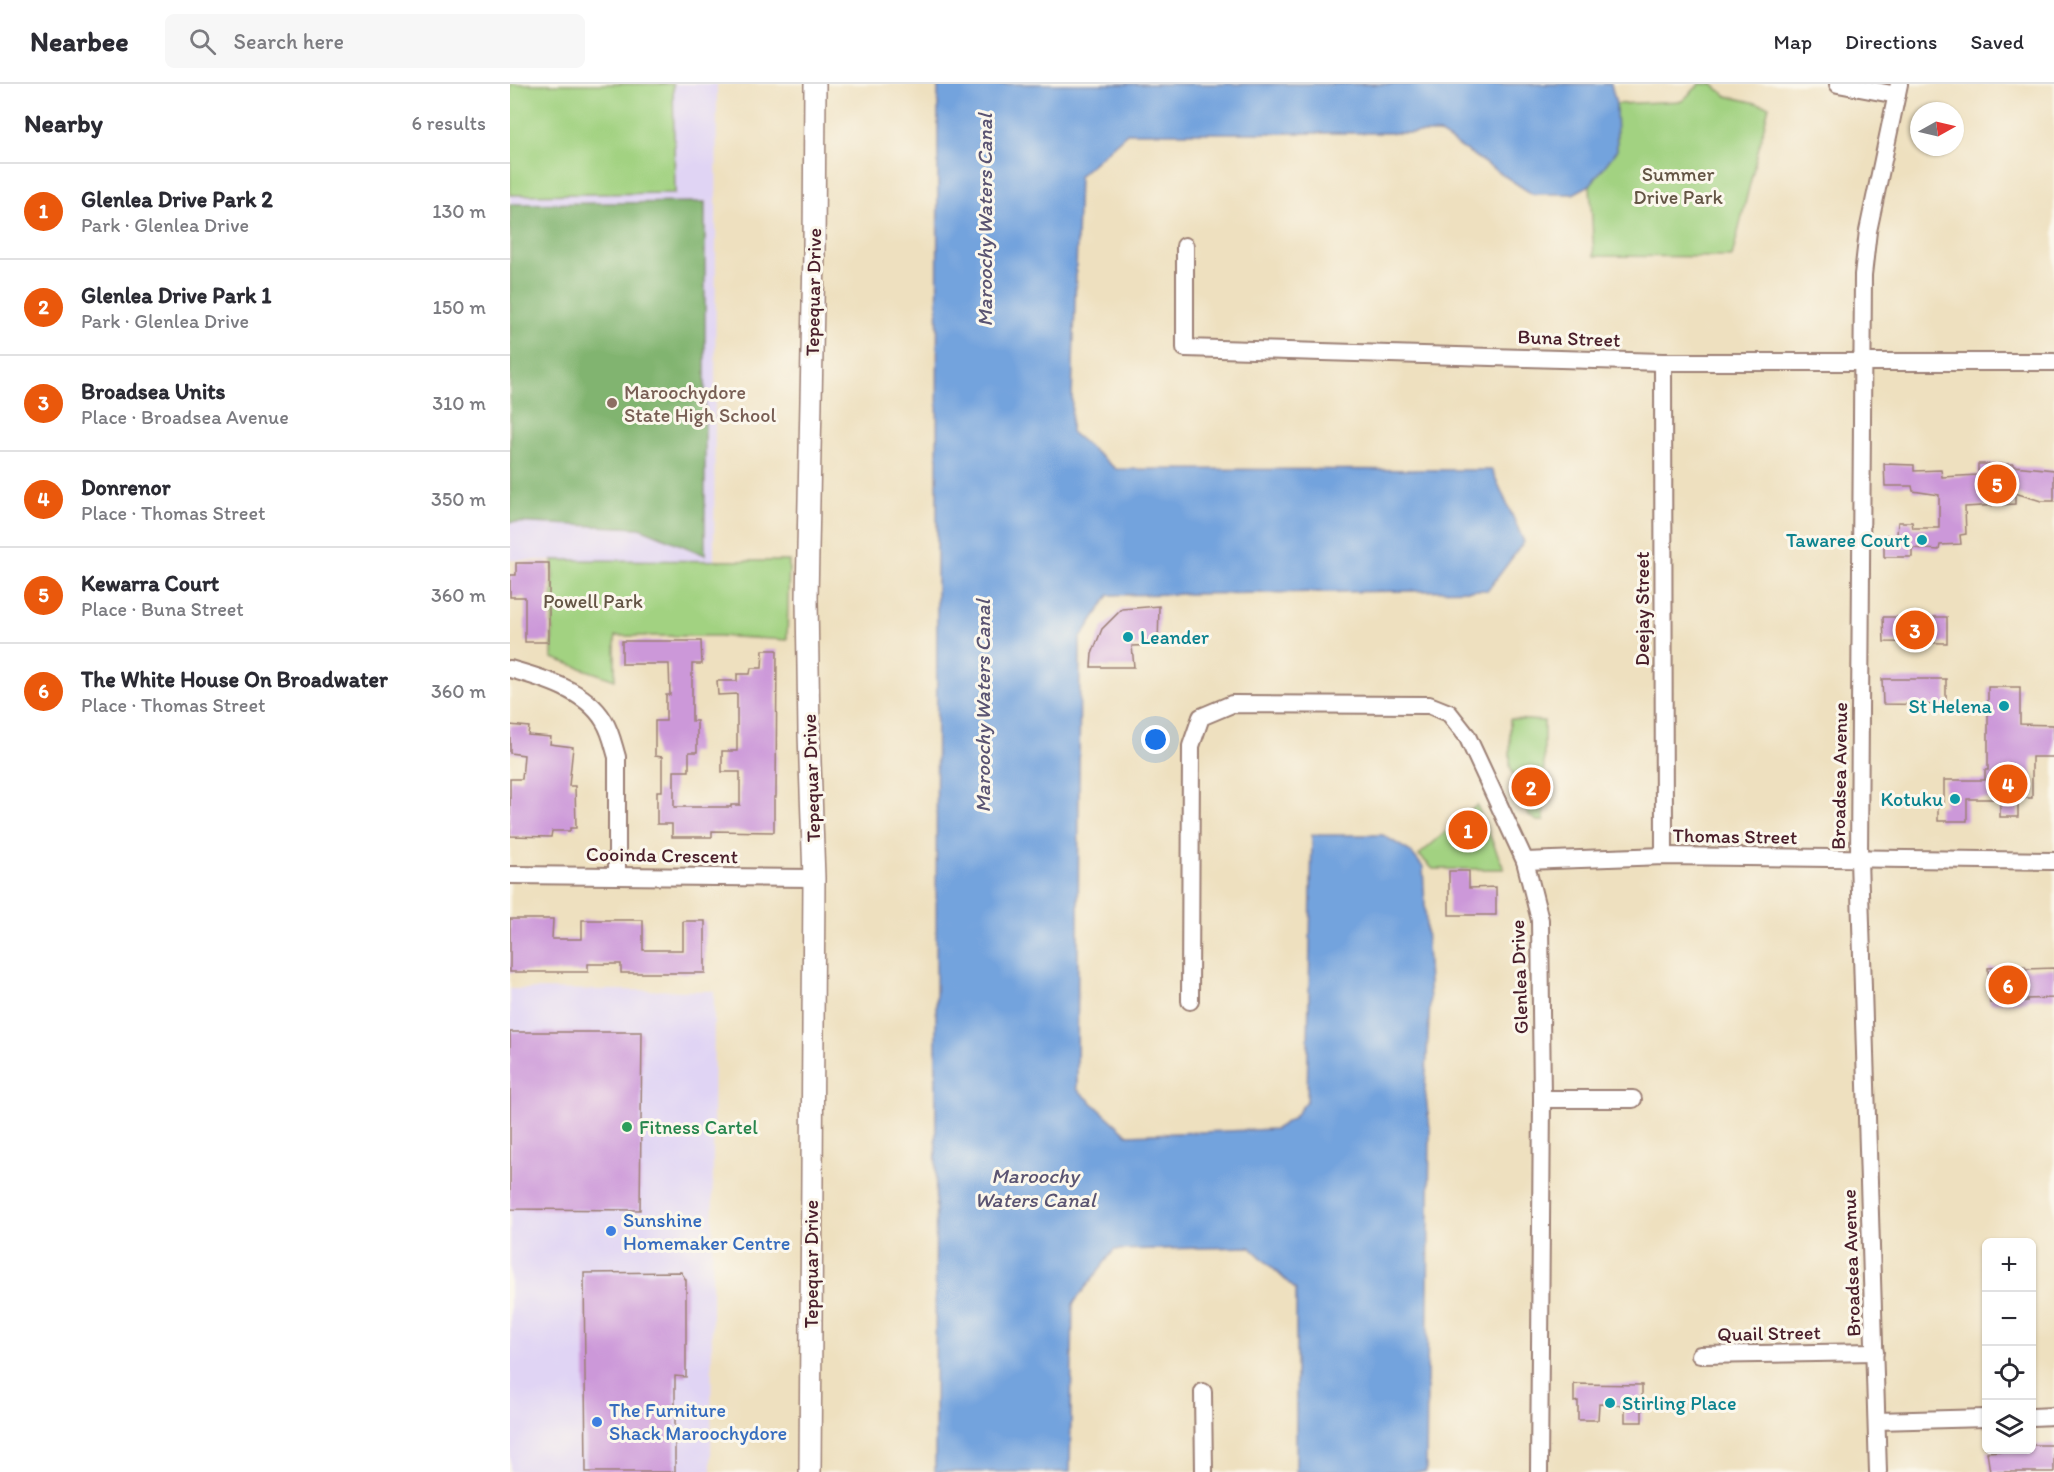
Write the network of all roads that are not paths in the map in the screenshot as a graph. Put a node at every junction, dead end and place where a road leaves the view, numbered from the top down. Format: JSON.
{"nodes":[{"id":1,"x":815,"y":84,"type":"edge"},
{"id":2,"x":1838,"y":84,"type":"edge"},
{"id":3,"x":1898,"y":89,"type":"edge"},
{"id":4,"x":1185,"y":246,"type":"dead end"},
{"id":5,"x":1864,"y":361,"type":"junction"},
{"id":6,"x":1663,"y":362,"type":"junction"},
{"id":7,"x":2054,"y":362,"type":"edge"},
{"id":8,"x":510,"y":669,"type":"edge"},
{"id":9,"x":1664,"y":856,"type":"junction"},
{"id":10,"x":1859,"y":859,"type":"junction"},
{"id":11,"x":1524,"y":861,"type":"junction"},
{"id":12,"x":2054,"y":861,"type":"edge"},
{"id":13,"x":510,"y":875,"type":"edge"},
{"id":14,"x":616,"y":876,"type":"junction"},
{"id":15,"x":814,"y":878,"type":"junction"},
{"id":16,"x":1191,"y":1001,"type":"dead end"},
{"id":17,"x":1542,"y":1099,"type":"junction"},
{"id":18,"x":1633,"y":1099,"type":"dead end"},
{"id":19,"x":1875,"y":1352,"type":"junction"},
{"id":20,"x":1700,"y":1355,"type":"dead end"},
{"id":21,"x":1203,"y":1392,"type":"dead end"},
{"id":22,"x":2054,"y":1416,"type":"edge"},
{"id":23,"x":2036,"y":1417,"type":"edge"},
{"id":24,"x":1982,"y":1418,"type":"edge"},
{"id":25,"x":1877,"y":1421,"type":"junction"},
{"id":26,"x":810,"y":1472,"type":"edge"},
{"id":27,"x":1204,"y":1472,"type":"edge"},
{"id":28,"x":1539,"y":1472,"type":"edge"},
{"id":29,"x":1878,"y":1472,"type":"edge"}],
"edges":[{"from":1,"to":15,"type":"street","name":"Tepequar Drive"},
{"from":2,"to":3,"type":"street"},
{"from":3,"to":5,"type":"street","name":"Broadsea Avenue"},
{"from":4,"to":6,"type":"street","name":"Buna Street"},
{"from":5,"to":6,"type":"street","name":"Buna Street"},
{"from":5,"to":7,"type":"street","name":"Buna Street"},
{"from":5,"to":10,"type":"street","name":"Broadsea Avenue"},
{"from":6,"to":9,"type":"street","name":"Deejay Street"},
{"from":8,"to":14,"type":"street"},
{"from":9,"to":10,"type":"street","name":"Thomas Street"},
{"from":9,"to":11,"type":"street","name":"Thomas Street"},
{"from":10,"to":12,"type":"street","name":"Thomas Street"},
{"from":10,"to":19,"type":"street","name":"Broadsea Avenue"},
{"from":11,"to":16,"type":"street","name":"Glenlea Drive"},
{"from":11,"to":17,"type":"street","name":"Glenlea Drive"},
{"from":13,"to":14,"type":"street","name":"Cooinda Crescent"},
{"from":14,"to":15,"type":"street","name":"Cooinda Crescent"},
{"from":15,"to":26,"type":"street","name":"Tepequar Drive"},
{"from":17,"to":18,"type":"street"},
{"from":17,"to":28,"type":"street","name":"Glenlea Drive"},
{"from":19,"to":20,"type":"street","name":"Quail Street"},
{"from":19,"to":25,"type":"street","name":"Broadsea Avenue"},
{"from":21,"to":27,"type":"street"},
{"from":22,"to":23,"type":"street"},
{"from":24,"to":25,"type":"street"},
{"from":25,"to":29,"type":"street","name":"Broadsea Avenue"}]}
